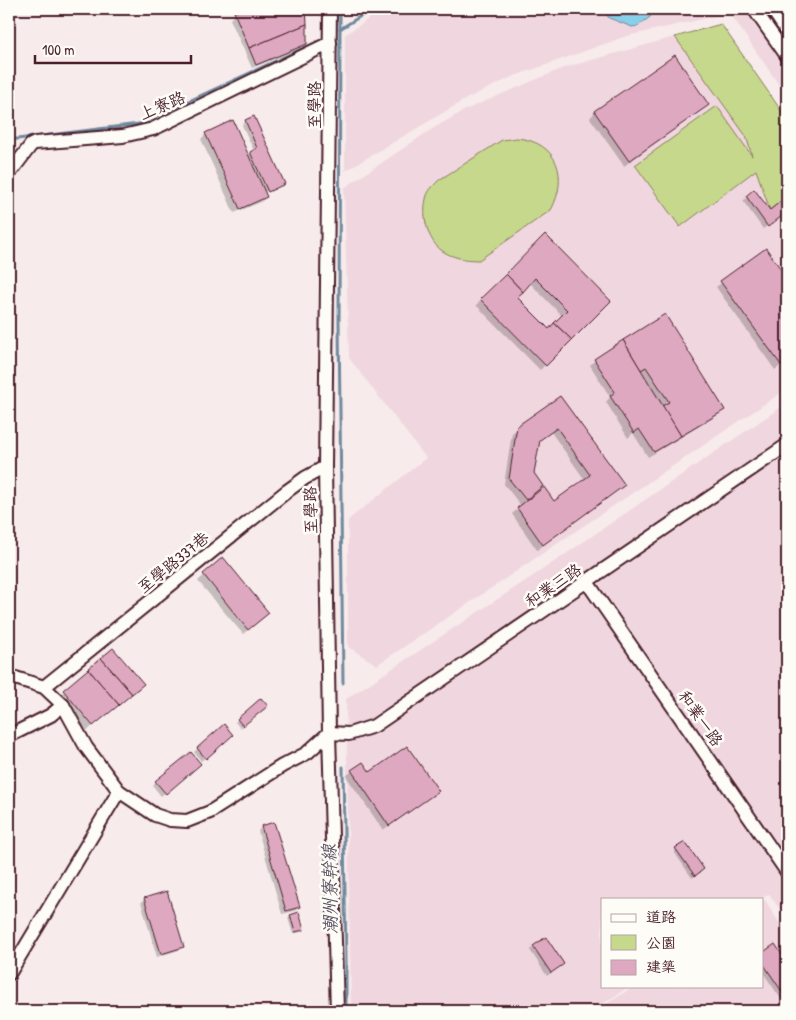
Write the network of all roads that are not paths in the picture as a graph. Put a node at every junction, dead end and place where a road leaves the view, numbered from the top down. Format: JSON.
{"nodes":[{"id":1,"x":330,"y":9,"type":"edge"},
{"id":2,"x":754,"y":9,"type":"edge"},
{"id":3,"x":772,"y":9,"type":"edge"},
{"id":4,"x":787,"y":31,"type":"edge"},
{"id":5,"x":330,"y":43,"type":"junction"},
{"id":6,"x":787,"y":56,"type":"edge"},
{"id":7,"x":9,"y":174,"type":"edge"},
{"id":8,"x":787,"y":445,"type":"edge"},
{"id":9,"x":325,"y":467,"type":"junction"},
{"id":10,"x":587,"y":582,"type":"junction"},
{"id":11,"x":9,"y":676,"type":"edge"},
{"id":12,"x":44,"y":687,"type":"junction"},
{"id":13,"x":62,"y":705,"type":"junction"},
{"id":14,"x":329,"y":733,"type":"junction"},
{"id":15,"x":9,"y":736,"type":"edge"},
{"id":16,"x":119,"y":791,"type":"junction"},
{"id":17,"x":787,"y":872,"type":"edge"},
{"id":18,"x":9,"y":974,"type":"edge"},
{"id":19,"x":337,"y":1011,"type":"edge"}],
"edges":[{"from":1,"to":5,"type":"street","name":"至學路"},
{"from":2,"to":6,"type":"street"},
{"from":3,"to":4,"type":"street"},
{"from":5,"to":7,"type":"street","name":"上寮路"},
{"from":5,"to":9,"type":"street","name":"至學路"},
{"from":8,"to":10,"type":"street","name":"和業三路"},
{"from":9,"to":12,"type":"street","name":"至學路337巷"},
{"from":9,"to":14,"type":"street","name":"至學路"},
{"from":10,"to":14,"type":"street","name":"和業三路"},
{"from":10,"to":17,"type":"street","name":"和業一路"},
{"from":11,"to":12,"type":"street"},
{"from":12,"to":13,"type":"street"},
{"from":13,"to":15,"type":"street"},
{"from":13,"to":16,"type":"street"},
{"from":14,"to":16,"type":"street"},
{"from":14,"to":19,"type":"street","name":"至學路"},
{"from":16,"to":18,"type":"street"}]}
